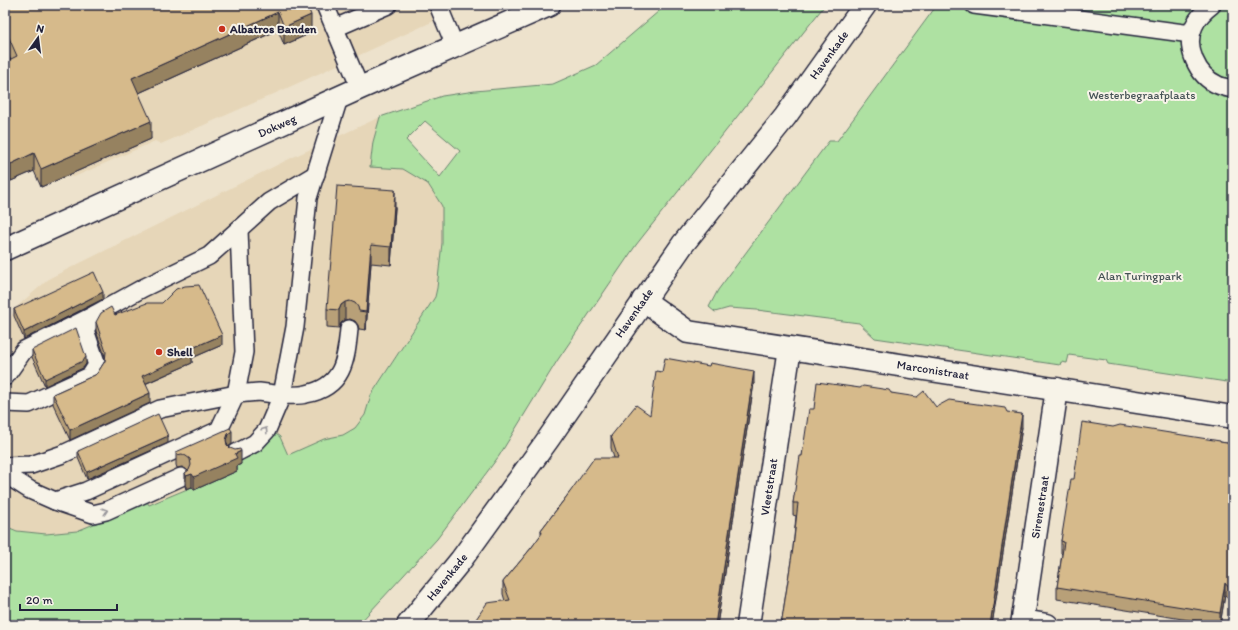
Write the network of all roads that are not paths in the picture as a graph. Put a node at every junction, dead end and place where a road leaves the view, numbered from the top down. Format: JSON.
{"nodes":[{"id":1,"x":325,"y":5,"type":"edge"},
{"id":2,"x":388,"y":5,"type":"edge"},
{"id":3,"x":438,"y":5,"type":"edge"},
{"id":4,"x":549,"y":5,"type":"edge"},
{"id":5,"x":865,"y":5,"type":"edge"},
{"id":6,"x":974,"y":5,"type":"edge"},
{"id":7,"x":1212,"y":5,"type":"edge"},
{"id":8,"x":335,"y":28,"type":"junction"},
{"id":9,"x":1191,"y":34,"type":"junction"},
{"id":10,"x":456,"y":46,"type":"junction"},
{"id":11,"x":360,"y":88,"type":"junction"},
{"id":12,"x":1233,"y":89,"type":"edge"},
{"id":13,"x":339,"y":98,"type":"junction"},
{"id":14,"x":316,"y":174,"type":"junction"},
{"id":15,"x":239,"y":230,"type":"junction"},
{"id":16,"x":5,"y":249,"type":"edge"},
{"id":17,"x":643,"y":300,"type":"junction"},
{"id":18,"x":94,"y":316,"type":"junction"},
{"id":19,"x":349,"y":329,"type":"dead end"},
{"id":20,"x":790,"y":348,"type":"junction"},
{"id":21,"x":5,"y":377,"type":"edge"},
{"id":22,"x":1057,"y":390,"type":"junction"},
{"id":23,"x":236,"y":394,"type":"junction"},
{"id":24,"x":282,"y":395,"type":"junction"},
{"id":25,"x":5,"y":403,"type":"edge"},
{"id":26,"x":1233,"y":417,"type":"edge"},
{"id":27,"x":236,"y":453,"type":"edge"},
{"id":28,"x":5,"y":466,"type":"edge"},
{"id":29,"x":5,"y":474,"type":"edge"},
{"id":30,"x":181,"y":477,"type":"dead end"},
{"id":31,"x":55,"y":501,"type":"junction"},
{"id":32,"x":1022,"y":623,"type":"edge"},
{"id":33,"x":408,"y":625,"type":"edge"},
{"id":34,"x":748,"y":625,"type":"edge"},
{"id":35,"x":1047,"y":625,"type":"edge"}],
"edges":[{"from":1,"to":8,"type":"lane"},
{"from":2,"to":8,"type":"lane"},
{"from":3,"to":10,"type":"lane"},
{"from":4,"to":10,"type":"street","name":"Dokweg"},
{"from":5,"to":17,"type":"street","name":"Havenkade"},
{"from":6,"to":9,"type":"lane"},
{"from":7,"to":9,"type":"lane"},
{"from":8,"to":11,"type":"lane"},
{"from":9,"to":12,"type":"lane"},
{"from":10,"to":11,"type":"street","name":"Dokweg"},
{"from":11,"to":13,"type":"street","name":"Dokweg"},
{"from":13,"to":14,"type":"lane"},
{"from":13,"to":16,"type":"street","name":"Dokweg"},
{"from":14,"to":15,"type":"lane"},
{"from":14,"to":24,"type":"lane"},
{"from":15,"to":18,"type":"lane"},
{"from":15,"to":23,"type":"lane"},
{"from":17,"to":20,"type":"street","name":"Marconistraat"},
{"from":17,"to":33,"type":"street","name":"Havenkade"},
{"from":18,"to":21,"type":"lane"},
{"from":18,"to":25,"type":"lane"},
{"from":19,"to":24,"type":"lane"},
{"from":20,"to":22,"type":"street","name":"Marconistraat"},
{"from":20,"to":34,"type":"street","name":"Vleetstraat"},
{"from":22,"to":26,"type":"street","name":"Marconistraat"},
{"from":22,"to":32,"type":"street","name":"Sirenestraat"},
{"from":23,"to":24,"type":"lane"},
{"from":23,"to":28,"type":"lane"},
{"from":23,"to":31,"type":"lane"},
{"from":27,"to":24,"type":"lane","one_way":true},
{"from":29,"to":31,"type":"lane"},
{"from":31,"to":30,"type":"lane","one_way":true},
{"from":32,"to":35,"type":"street"}]}
